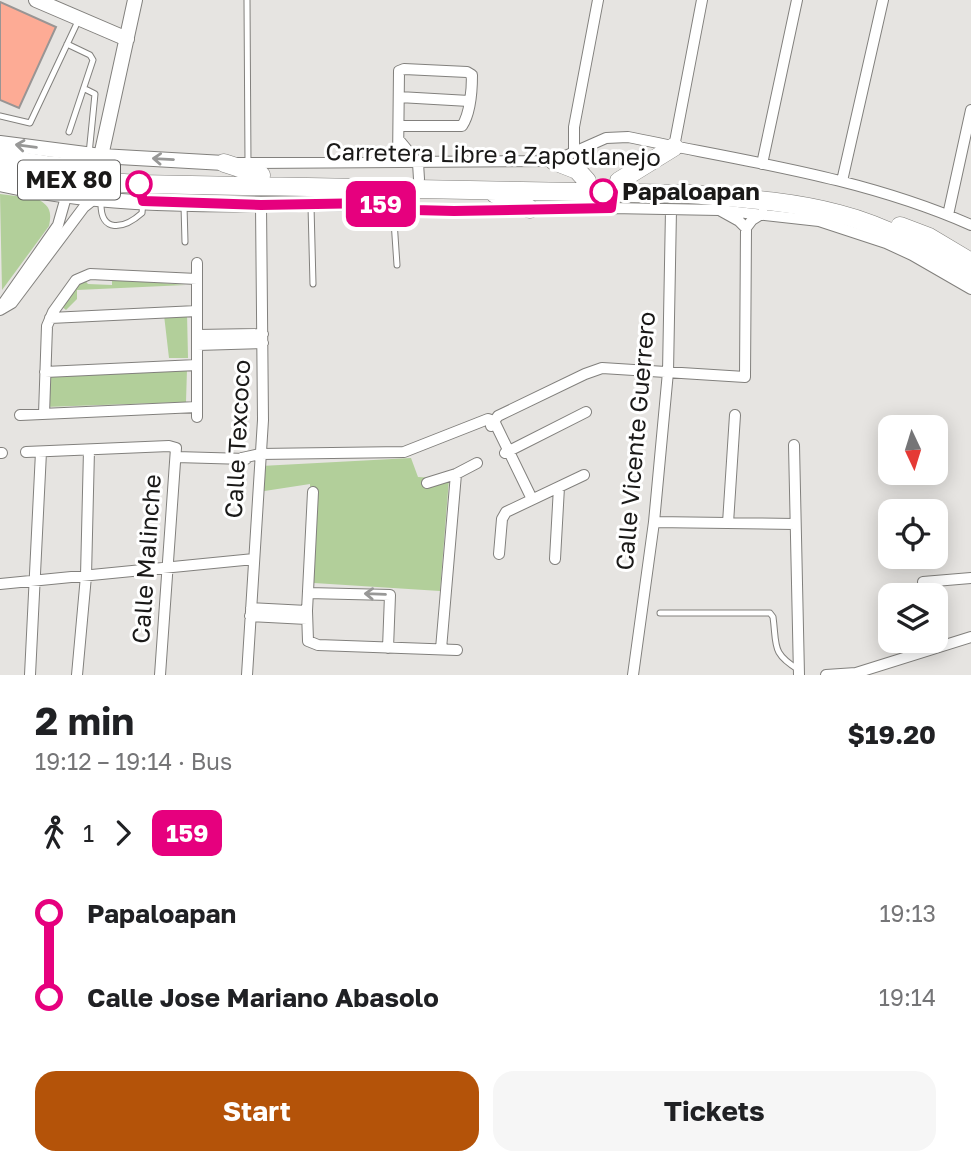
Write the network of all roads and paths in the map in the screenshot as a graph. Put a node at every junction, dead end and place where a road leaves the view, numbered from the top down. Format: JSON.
{"nodes":[{"id":1,"x":36,"y":0,"type":"edge"},
{"id":2,"x":135,"y":0,"type":"edge"},
{"id":3,"x":247,"y":0,"type":"edge"},
{"id":4,"x":598,"y":0,"type":"edge"},
{"id":5,"x":702,"y":0,"type":"edge"},
{"id":6,"x":797,"y":0,"type":"edge"},
{"id":7,"x":883,"y":0,"type":"edge"},
{"id":8,"x":79,"y":19,"type":"junction"},
{"id":9,"x":127,"y":39,"type":"junction"},
{"id":10,"x":67,"y":44,"type":"junction"},
{"id":11,"x":85,"y":89,"type":"junction"},
{"id":12,"x":399,"y":97,"type":"junction"},
{"id":13,"x":469,"y":102,"type":"junction"},
{"id":14,"x":971,"y":110,"type":"edge"},
{"id":15,"x":0,"y":116,"type":"edge"},
{"id":16,"x":399,"y":126,"type":"junction"},
{"id":17,"x":69,"y":132,"type":"dead end"},
{"id":18,"x":399,"y":140,"type":"junction"},
{"id":19,"x":0,"y":143,"type":"edge"},
{"id":20,"x":674,"y":147,"type":"junction"},
{"id":21,"x":574,"y":151,"type":"junction"},
{"id":22,"x":95,"y":155,"type":"junction"},
{"id":23,"x":0,"y":158,"type":"edge"},
{"id":24,"x":554,"y":161,"type":"junction"},
{"id":25,"x":398,"y":162,"type":"junction"},
{"id":26,"x":223,"y":163,"type":"joint"},
{"id":27,"x":762,"y":164,"type":"junction"},
{"id":28,"x":254,"y":169,"type":"junction"},
{"id":29,"x":0,"y":170,"type":"edge"},
{"id":30,"x":419,"y":171,"type":"junction"},
{"id":31,"x":587,"y":181,"type":"junction"},
{"id":32,"x":842,"y":181,"type":"junction"},
{"id":33,"x":0,"y":184,"type":"edge"},
{"id":34,"x":486,"y":190,"type":"junction"},
{"id":35,"x":141,"y":192,"type":"junction"},
{"id":36,"x":614,"y":194,"type":"junction"},
{"id":37,"x":372,"y":195,"type":"junction"},
{"id":38,"x":66,"y":197,"type":"junction"},
{"id":39,"x":98,"y":199,"type":"junction"},
{"id":40,"x":184,"y":202,"type":"junction"},
{"id":41,"x":311,"y":203,"type":"junction"},
{"id":42,"x":261,"y":205,"type":"junction"},
{"id":43,"x":394,"y":206,"type":"junction"},
{"id":44,"x":530,"y":209,"type":"junction"},
{"id":45,"x":671,"y":210,"type":"junction"},
{"id":46,"x":719,"y":210,"type":"junction"},
{"id":47,"x":763,"y":213,"type":"junction"},
{"id":48,"x":948,"y":215,"type":"junction"},
{"id":49,"x":820,"y":216,"type":"junction"},
{"id":50,"x":971,"y":225,"type":"edge"},
{"id":51,"x":746,"y":228,"type":"junction"},
{"id":52,"x":185,"y":242,"type":"dead end"},
{"id":53,"x":971,"y":262,"type":"edge"},
{"id":54,"x":197,"y":263,"type":"dead end"},
{"id":55,"x":397,"y":265,"type":"dead end"},
{"id":56,"x":971,"y":276,"type":"edge"},
{"id":57,"x":197,"y":279,"type":"junction"},
{"id":58,"x":313,"y":284,"type":"dead end"},
{"id":59,"x":971,"y":289,"type":"edge"},
{"id":60,"x":3,"y":305,"type":"edge"},
{"id":61,"x":197,"y":311,"type":"junction"},
{"id":62,"x":50,"y":318,"type":"junction"},
{"id":63,"x":263,"y":339,"type":"junction"},
{"id":64,"x":197,"y":340,"type":"junction"},
{"id":65,"x":197,"y":365,"type":"junction"},
{"id":66,"x":45,"y":372,"type":"junction"},
{"id":67,"x":668,"y":372,"type":"junction"},
{"id":68,"x":586,"y":412,"type":"dead end"},
{"id":69,"x":44,"y":414,"type":"junction"},
{"id":70,"x":20,"y":415,"type":"dead end"},
{"id":71,"x":735,"y":415,"type":"dead end"},
{"id":72,"x":492,"y":423,"type":"junction"},
{"id":73,"x":794,"y":446,"type":"dead end"},
{"id":74,"x":89,"y":450,"type":"junction"},
{"id":75,"x":26,"y":452,"type":"dead end"},
{"id":76,"x":41,"y":452,"type":"junction"},
{"id":77,"x":175,"y":452,"type":"junction"},
{"id":78,"x":507,"y":452,"type":"junction"},
{"id":79,"x":259,"y":458,"type":"junction"},
{"id":80,"x":477,"y":463,"type":"dead end"},
{"id":81,"x":456,"y":474,"type":"junction"},
{"id":82,"x":584,"y":475,"type":"dead end"},
{"id":83,"x":427,"y":483,"type":"dead end"},
{"id":84,"x":559,"y":487,"type":"junction"},
{"id":85,"x":313,"y":492,"type":"dead end"},
{"id":86,"x":529,"y":500,"type":"junction"},
{"id":87,"x":653,"y":522,"type":"junction"},
{"id":88,"x":728,"y":523,"type":"junction"},
{"id":89,"x":796,"y":524,"type":"junction"},
{"id":90,"x":499,"y":554,"type":"dead end"},
{"id":91,"x":254,"y":559,"type":"junction"},
{"id":92,"x":555,"y":559,"type":"dead end"},
{"id":93,"x":168,"y":569,"type":"junction"},
{"id":94,"x":86,"y":576,"type":"junction"},
{"id":95,"x":971,"y":578,"type":"edge"},
{"id":96,"x":35,"y":580,"type":"junction"},
{"id":97,"x":923,"y":582,"type":"dead end"},
{"id":98,"x":0,"y":584,"type":"edge"},
{"id":99,"x":308,"y":593,"type":"junction"},
{"id":100,"x":250,"y":612,"type":"junction"},
{"id":101,"x":660,"y":613,"type":"dead end"},
{"id":102,"x":307,"y":615,"type":"junction"},
{"id":103,"x":971,"y":637,"type":"edge"},
{"id":104,"x":388,"y":648,"type":"junction"},
{"id":105,"x":441,"y":649,"type":"junction"},
{"id":106,"x":457,"y":650,"type":"dead end"},
{"id":107,"x":799,"y":672,"type":"edge"},
{"id":108,"x":856,"y":674,"type":"edge"},
{"id":109,"x":30,"y":675,"type":"edge"},
{"id":110,"x":77,"y":675,"type":"edge"},
{"id":111,"x":160,"y":675,"type":"edge"},
{"id":112,"x":247,"y":675,"type":"edge"},
{"id":113,"x":633,"y":675,"type":"edge"},
{"id":114,"x":826,"y":675,"type":"edge"}],
"edges":[{"from":1,"to":8,"type":"street"},
{"from":2,"to":9,"type":"street"},
{"from":3,"to":28,"type":"lane"},
{"from":4,"to":21,"type":"street"},
{"from":5,"to":20,"type":"street"},
{"from":6,"to":27,"type":"street"},
{"from":7,"to":32,"type":"street"},
{"from":8,"to":9,"type":"street"},
{"from":8,"to":10,"type":"lane"},
{"from":9,"to":22,"type":"street"},
{"from":10,"to":11,"type":"lane"},
{"from":10,"to":15,"type":"lane"},
{"from":11,"to":17,"type":"lane"},
{"from":11,"to":22,"type":"lane"},
{"from":12,"to":13,"type":"street"},
{"from":12,"to":13,"type":"street"},
{"from":12,"to":16,"type":"street"},
{"from":13,"to":16,"type":"street"},
{"from":14,"to":48,"type":"street"},
{"from":16,"to":18,"type":"street"},
{"from":18,"to":25,"type":"street"},
{"from":18,"to":30,"type":"street"},
{"from":22,"to":19,"type":"street","one_way":true},
{"from":20,"to":21,"type":"street"},
{"from":20,"to":27,"type":"street"},
{"from":20,"to":36,"type":"main road"},
{"from":21,"to":24,"type":"street"},
{"from":26,"to":22,"type":"street","one_way":true},
{"from":23,"to":28,"type":"main road","name":"Carretera Libre a Zapotlanejo","number":"MEX 80"},
{"from":24,"to":30,"type":"street"},
{"from":24,"to":31,"type":"main road"},
{"from":25,"to":28,"type":"street"},
{"from":25,"to":30,"type":"street"},
{"from":26,"to":28,"type":"main road"},
{"from":27,"to":32,"type":"street"},
{"from":28,"to":30,"type":"main road","name":"Carretera Libre a Zapotlanejo","number":"MEX 80"},
{"from":29,"to":35,"type":"main road","name":"Carretera Libre a Zapotlanejo","number":"MEX 80"},
{"from":30,"to":31,"type":"main road","name":"Carretera Libre a Zapotlanejo","number":"MEX 80"},
{"from":31,"to":36,"type":"main road","name":"Carretera Libre a Zapotlanejo","number":"MEX 80"},
{"from":32,"to":48,"type":"street"},
{"from":33,"to":38,"type":"street","name":"Carretera Libre a Zapotlanejo"},
{"from":34,"to":36,"type":"main road","name":"Carretera Libre a Zapotlanejo","number":"MEX 80"},
{"from":34,"to":37,"type":"main road","name":"Carretera Libre a Zapotlanejo","number":"MEX 80"},
{"from":34,"to":44,"type":"main road"},
{"from":35,"to":37,"type":"main road","name":"Carretera Libre a Zapotlanejo","number":"MEX 80"},
{"from":35,"to":39,"type":"street","name":"Carretera Libre a Zapotlanejo"},
{"from":35,"to":39,"type":"lane"},
{"from":35,"to":40,"type":"street","name":"Carretera Libre a Zapotlanejo"},
{"from":36,"to":44,"type":"street"},
{"from":36,"to":45,"type":"street"},
{"from":36,"to":49,"type":"main road","name":"Carretera Libre a Zapotlanejo","number":"MEX 80"},
{"from":36,"to":53,"type":"main road","name":"Carretera Libre a Zapotlanejo","number":"MEX 80"},
{"from":37,"to":41,"type":"street","name":"Carretera Libre a Zapotlanejo"},
{"from":37,"to":43,"type":"street"},
{"from":38,"to":39,"type":"street","name":"Carretera Libre a Zapotlanejo"},
{"from":38,"to":60,"type":"street"},
{"from":39,"to":60,"type":"street"},
{"from":40,"to":42,"type":"street","name":"Carretera Libre a Zapotlanejo"},
{"from":40,"to":52,"type":"lane"},
{"from":41,"to":42,"type":"street","name":"Carretera Libre a Zapotlanejo"},
{"from":41,"to":58,"type":"lane"},
{"from":42,"to":63,"type":"street","name":"Calle Texcoco"},
{"from":43,"to":44,"type":"street"},
{"from":43,"to":55,"type":"lane"},
{"from":45,"to":46,"type":"street"},
{"from":45,"to":67,"type":"street","name":"Calle Vicente Guerrero"},
{"from":46,"to":47,"type":"street"},
{"from":46,"to":51,"type":"street"},
{"from":47,"to":49,"type":"street"},
{"from":47,"to":51,"type":"street"},
{"from":48,"to":50,"type":"street"},
{"from":49,"to":56,"type":"main road","name":"Carretera Libre a Zapotlanejo","number":"MEX 80"},
{"from":49,"to":59,"type":"street"},
{"from":51,"to":67,"type":"street"},
{"from":54,"to":57,"type":"street"},
{"from":57,"to":61,"type":"street"},
{"from":57,"to":62,"type":"street"},
{"from":61,"to":62,"type":"street"},
{"from":61,"to":64,"type":"street"},
{"from":62,"to":66,"type":"street"},
{"from":63,"to":64,"type":"street"},
{"from":63,"to":79,"type":"street","name":"Calle Texcoco"},
{"from":64,"to":65,"type":"street"},
{"from":65,"to":66,"type":"street"},
{"from":65,"to":69,"type":"street"},
{"from":66,"to":69,"type":"street"},
{"from":67,"to":72,"type":"street"},
{"from":67,"to":87,"type":"street","name":"Calle Vicente Guerrero"},
{"from":68,"to":78,"type":"street"},
{"from":69,"to":70,"type":"street"},
{"from":71,"to":88,"type":"street"},
{"from":72,"to":78,"type":"street"},
{"from":72,"to":79,"type":"street"},
{"from":73,"to":89,"type":"street"},
{"from":74,"to":76,"type":"street"},
{"from":74,"to":77,"type":"street"},
{"from":74,"to":94,"type":"street"},
{"from":75,"to":76,"type":"street"},
{"from":76,"to":96,"type":"street"},
{"from":77,"to":79,"type":"street"},
{"from":77,"to":93,"type":"street","name":"Calle Malinche"},
{"from":78,"to":86,"type":"street"},
{"from":79,"to":91,"type":"street","name":"Calle Texcoco"},
{"from":80,"to":81,"type":"street"},
{"from":81,"to":83,"type":"street"},
{"from":81,"to":105,"type":"street"},
{"from":82,"to":84,"type":"street"},
{"from":84,"to":86,"type":"street"},
{"from":84,"to":92,"type":"street"},
{"from":85,"to":99,"type":"street"},
{"from":86,"to":90,"type":"street"},
{"from":87,"to":88,"type":"street"},
{"from":87,"to":113,"type":"street","name":"Calle Vicente Guerrero"},
{"from":88,"to":89,"type":"street"},
{"from":89,"to":107,"type":"street"},
{"from":91,"to":93,"type":"street"},
{"from":91,"to":100,"type":"street","name":"Calle Texcoco"},
{"from":93,"to":94,"type":"street"},
{"from":93,"to":111,"type":"street","name":"Calle Malinche"},
{"from":94,"to":96,"type":"street"},
{"from":94,"to":110,"type":"street"},
{"from":95,"to":97,"type":"street"},
{"from":96,"to":98,"type":"street"},
{"from":96,"to":109,"type":"street"},
{"from":99,"to":102,"type":"street"},
{"from":104,"to":99,"type":"street","one_way":true},
{"from":100,"to":102,"type":"street"},
{"from":100,"to":112,"type":"street","name":"Calle Texcoco"},
{"from":101,"to":107,"type":"lane"},
{"from":102,"to":104,"type":"street"},
{"from":103,"to":108,"type":"street"},
{"from":104,"to":105,"type":"street"},
{"from":105,"to":106,"type":"street"},
{"from":108,"to":114,"type":"street"}]}
